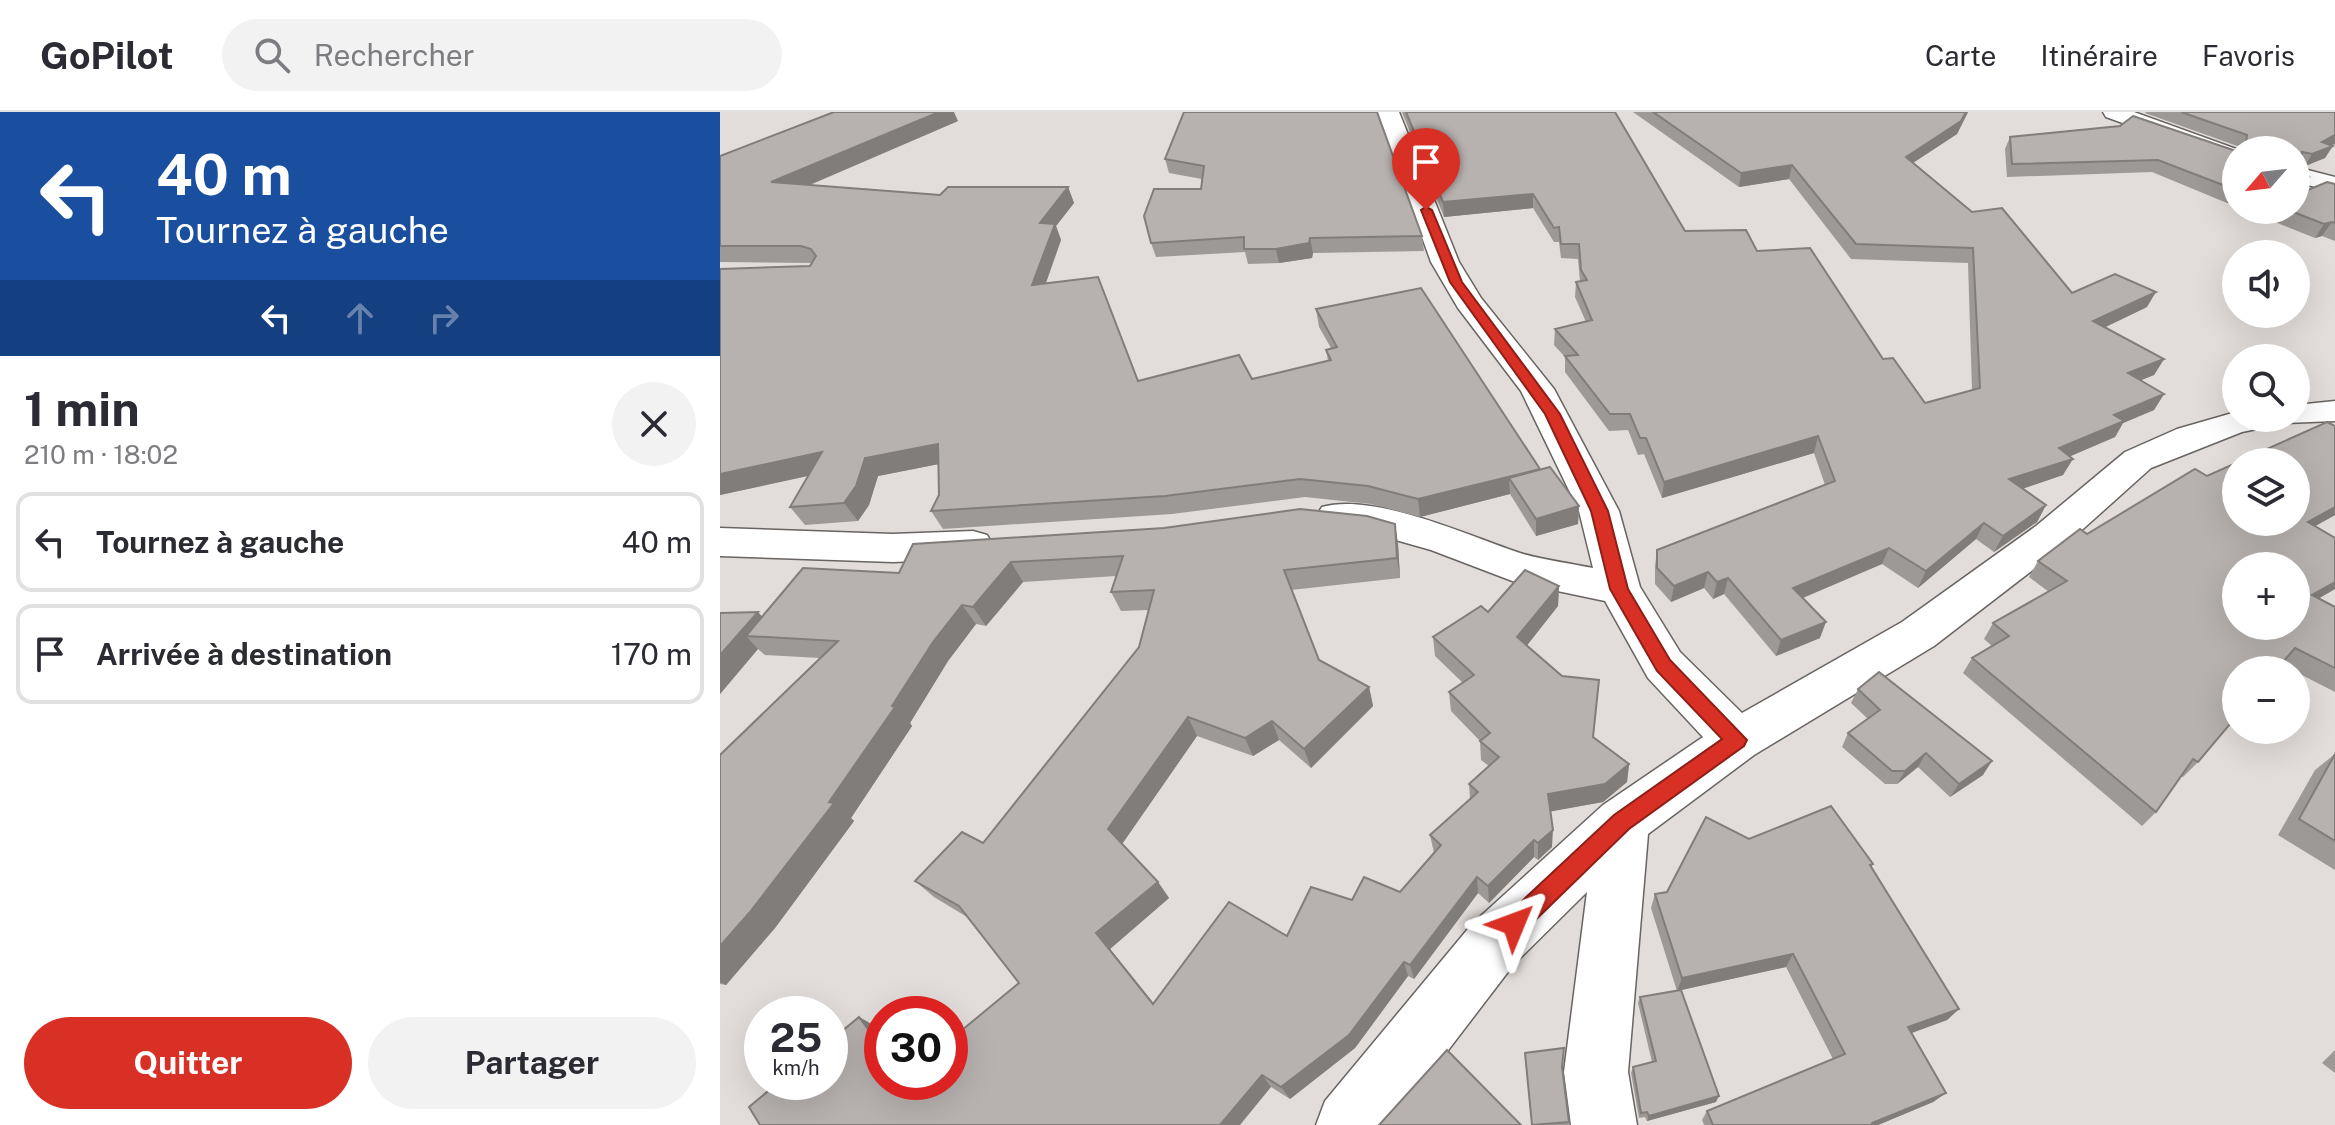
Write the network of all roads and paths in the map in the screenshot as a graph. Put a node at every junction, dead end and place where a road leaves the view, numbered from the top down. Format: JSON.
{"nodes":[{"id":1,"x":1388,"y":112,"type":"edge"},
{"id":2,"x":2114,"y":112,"type":"edge"},
{"id":3,"x":2222,"y":152,"type":"edge"},
{"id":4,"x":2310,"y":178,"type":"edge"},
{"id":5,"x":2335,"y":185,"type":"edge"},
{"id":6,"x":2335,"y":411,"type":"edge"},
{"id":7,"x":2310,"y":414,"type":"edge"},
{"id":8,"x":2222,"y":427,"type":"edge"},
{"id":9,"x":1305,"y":513,"type":"edge"},
{"id":10,"x":720,"y":542,"type":"edge"},
{"id":11,"x":1013,"y":543,"type":"edge"},
{"id":12,"x":1619,"y":589,"type":"junction"},
{"id":13,"x":1737,"y":740,"type":"junction"},
{"id":14,"x":1622,"y":822,"type":"junction"},
{"id":15,"x":1349,"y":1125,"type":"edge"},
{"id":16,"x":1604,"y":1125,"type":"edge"}],
"edges":[{"from":1,"to":12,"type":"street"},
{"from":2,"to":3,"type":"street"},
{"from":4,"to":5,"type":"street"},
{"from":6,"to":7,"type":"street"},
{"from":8,"to":13,"type":"street"},
{"from":9,"to":12,"type":"street"},
{"from":10,"to":11,"type":"street"},
{"from":12,"to":13,"type":"street"},
{"from":13,"to":14,"type":"street"},
{"from":14,"to":15,"type":"street"},
{"from":14,"to":16,"type":"street"}]}
